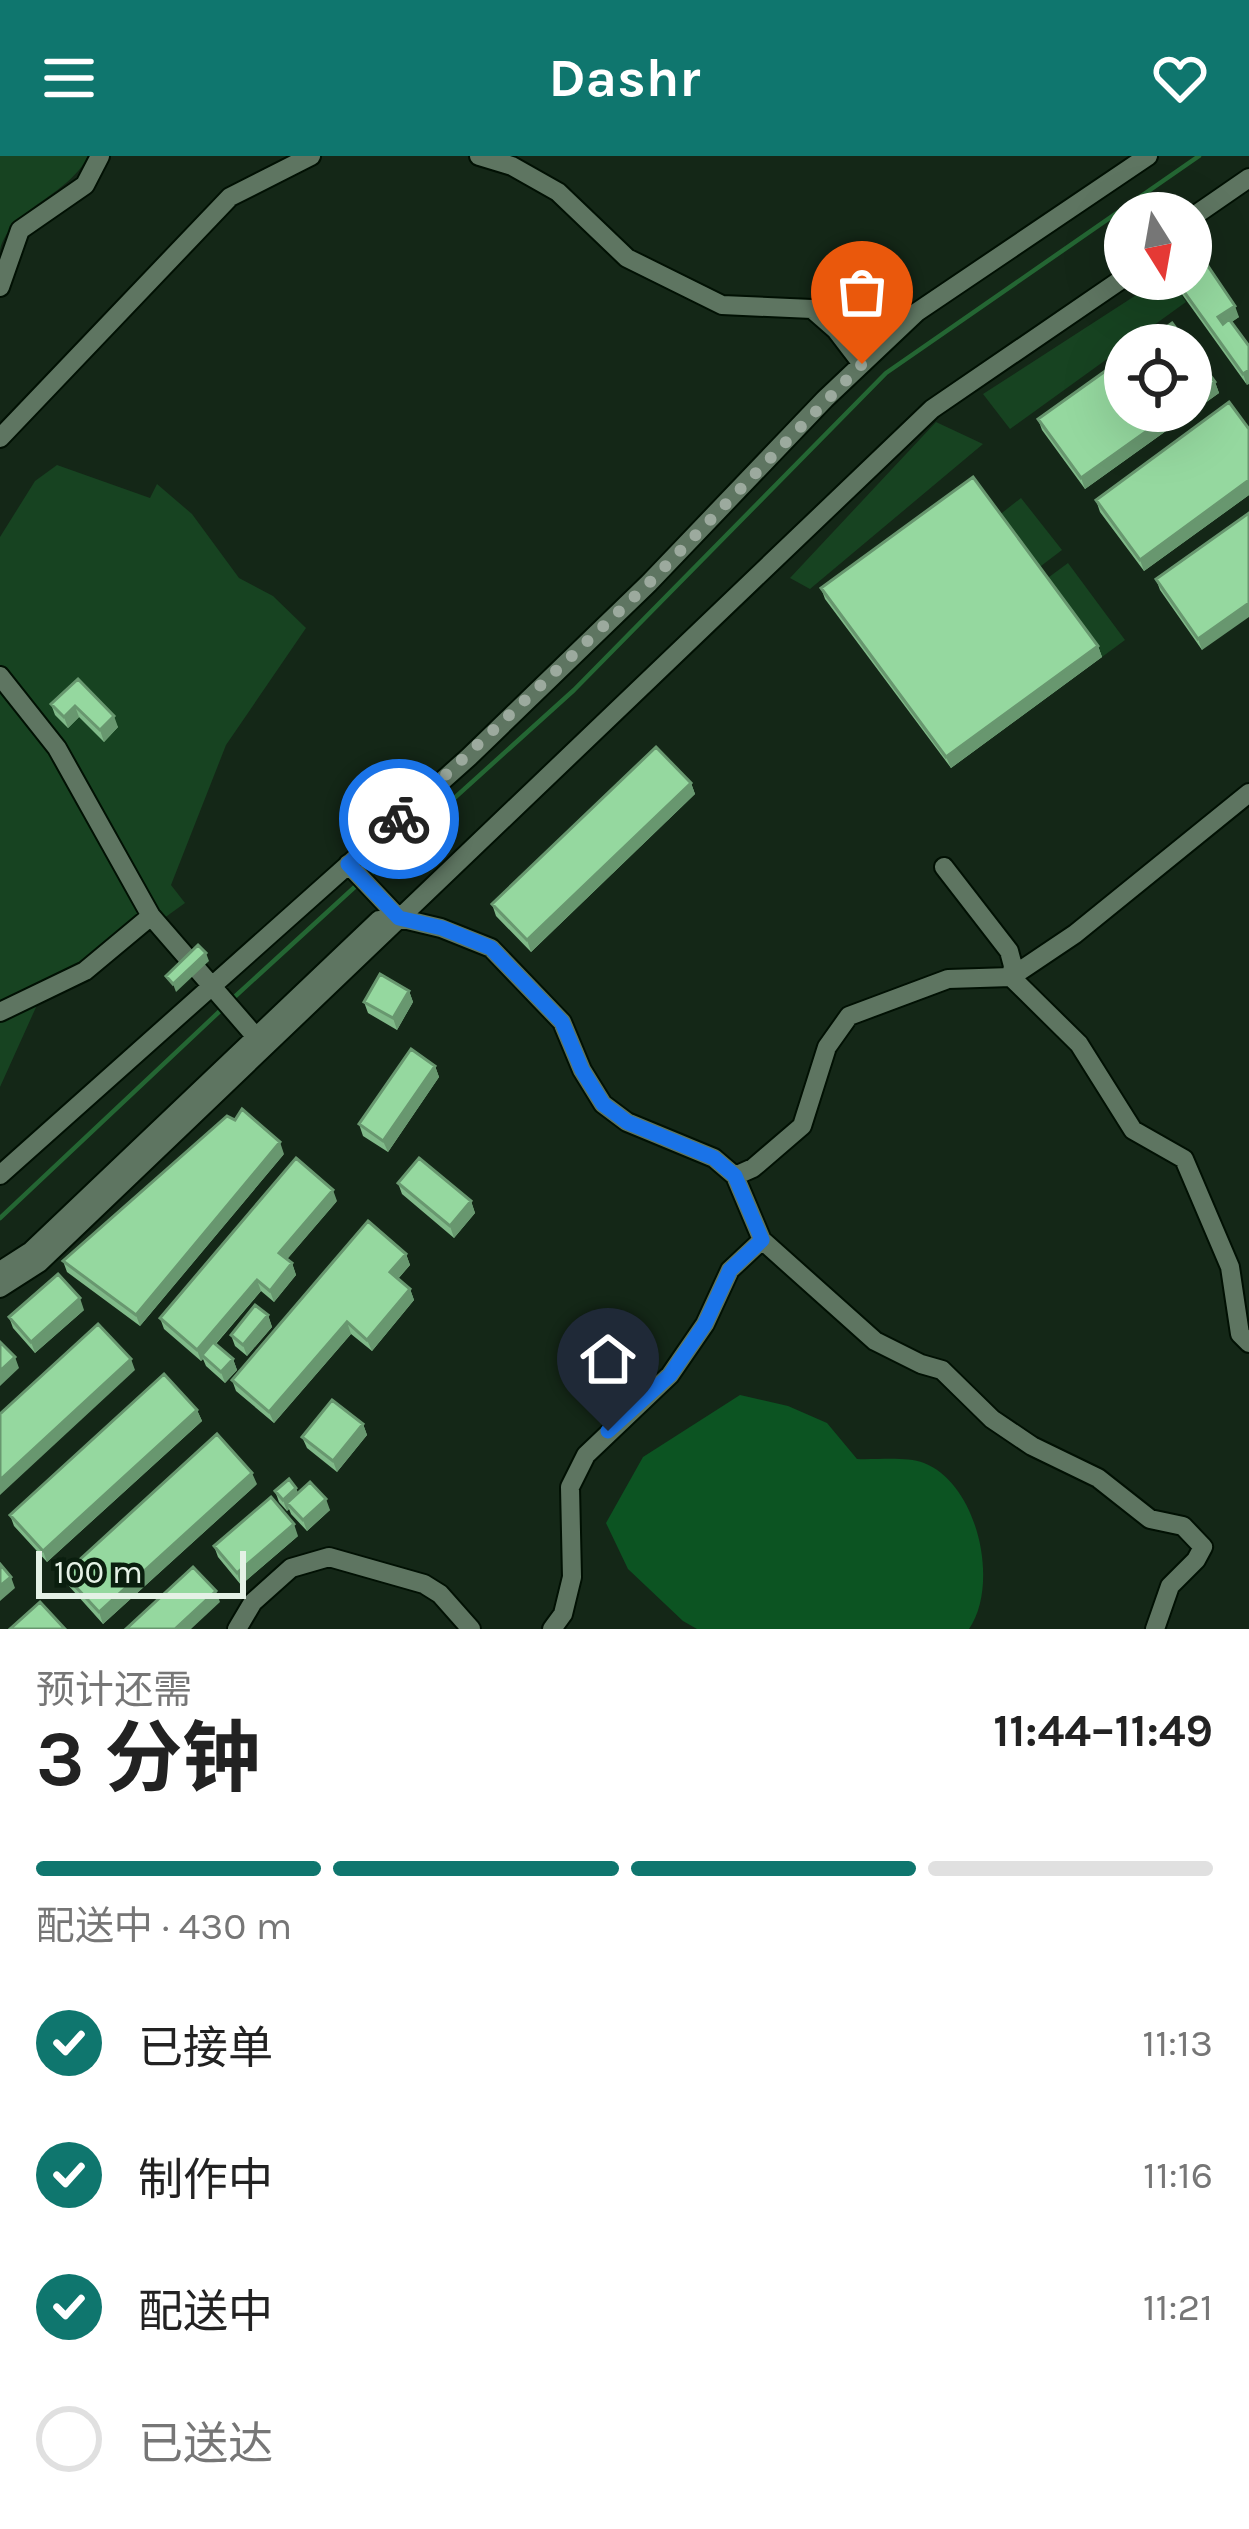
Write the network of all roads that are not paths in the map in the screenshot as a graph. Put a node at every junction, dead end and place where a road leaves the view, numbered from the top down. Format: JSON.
{"nodes":[{"id":1,"x":100,"y":156,"type":"edge"},
{"id":2,"x":311,"y":156,"type":"edge"},
{"id":3,"x":479,"y":156,"type":"edge"},
{"id":4,"x":1148,"y":156,"type":"edge"},
{"id":5,"x":1249,"y":178,"type":"edge"},
{"id":6,"x":1249,"y":192,"type":"edge"},
{"id":7,"x":1212,"y":204,"type":"edge"},
{"id":8,"x":1212,"y":218,"type":"edge"},
{"id":9,"x":1104,"y":277,"type":"edge"},
{"id":10,"x":0,"y":287,"type":"edge"},
{"id":11,"x":1104,"y":291,"type":"edge"},
{"id":12,"x":862,"y":364,"type":"junction"},
{"id":13,"x":0,"y":438,"type":"edge"},
{"id":14,"x":0,"y":676,"type":"edge"},
{"id":15,"x":1249,"y":793,"type":"edge"},
{"id":16,"x":348,"y":864,"type":"junction"},
{"id":17,"x":944,"y":867,"type":"dead end"},
{"id":18,"x":395,"y":914,"type":"junction"},
{"id":19,"x":151,"y":916,"type":"junction"},
{"id":20,"x":1011,"y":977,"type":"junction"},
{"id":21,"x":209,"y":987,"type":"junction"},
{"id":22,"x":0,"y":1012,"type":"edge"},
{"id":23,"x":256,"y":1037,"type":"junction"},
{"id":24,"x":0,"y":1175,"type":"edge"},
{"id":25,"x":735,"y":1176,"type":"junction"},
{"id":26,"x":762,"y":1240,"type":"junction"},
{"id":27,"x":0,"y":1271,"type":"edge"},
{"id":28,"x":0,"y":1288,"type":"edge"},
{"id":29,"x":1249,"y":1343,"type":"edge"},
{"id":30,"x":237,"y":1629,"type":"edge"},
{"id":31,"x":471,"y":1629,"type":"edge"},
{"id":32,"x":552,"y":1629,"type":"edge"},
{"id":33,"x":1155,"y":1629,"type":"edge"}],
"edges":[{"from":1,"to":10,"type":"street"},
{"from":2,"to":13,"type":"street"},
{"from":3,"to":12,"type":"street"},
{"from":4,"to":12,"type":"street"},
{"from":5,"to":7,"type":"street"},
{"from":6,"to":8,"type":"street"},
{"from":9,"to":18,"type":"street"},
{"from":11,"to":18,"type":"street"},
{"from":12,"to":16,"type":"street"},
{"from":14,"to":19,"type":"street"},
{"from":15,"to":20,"type":"street"},
{"from":16,"to":18,"type":"street"},
{"from":16,"to":21,"type":"street"},
{"from":17,"to":20,"type":"street"},
{"from":18,"to":23,"type":"street"},
{"from":18,"to":25,"type":"street"},
{"from":18,"to":28,"type":"street"},
{"from":19,"to":21,"type":"street"},
{"from":19,"to":22,"type":"street"},
{"from":20,"to":25,"type":"street"},
{"from":20,"to":29,"type":"street"},
{"from":21,"to":23,"type":"street"},
{"from":21,"to":24,"type":"street"},
{"from":23,"to":27,"type":"street"},
{"from":25,"to":26,"type":"street"},
{"from":26,"to":32,"type":"street"},
{"from":26,"to":33,"type":"street"},
{"from":30,"to":31,"type":"street"}]}
